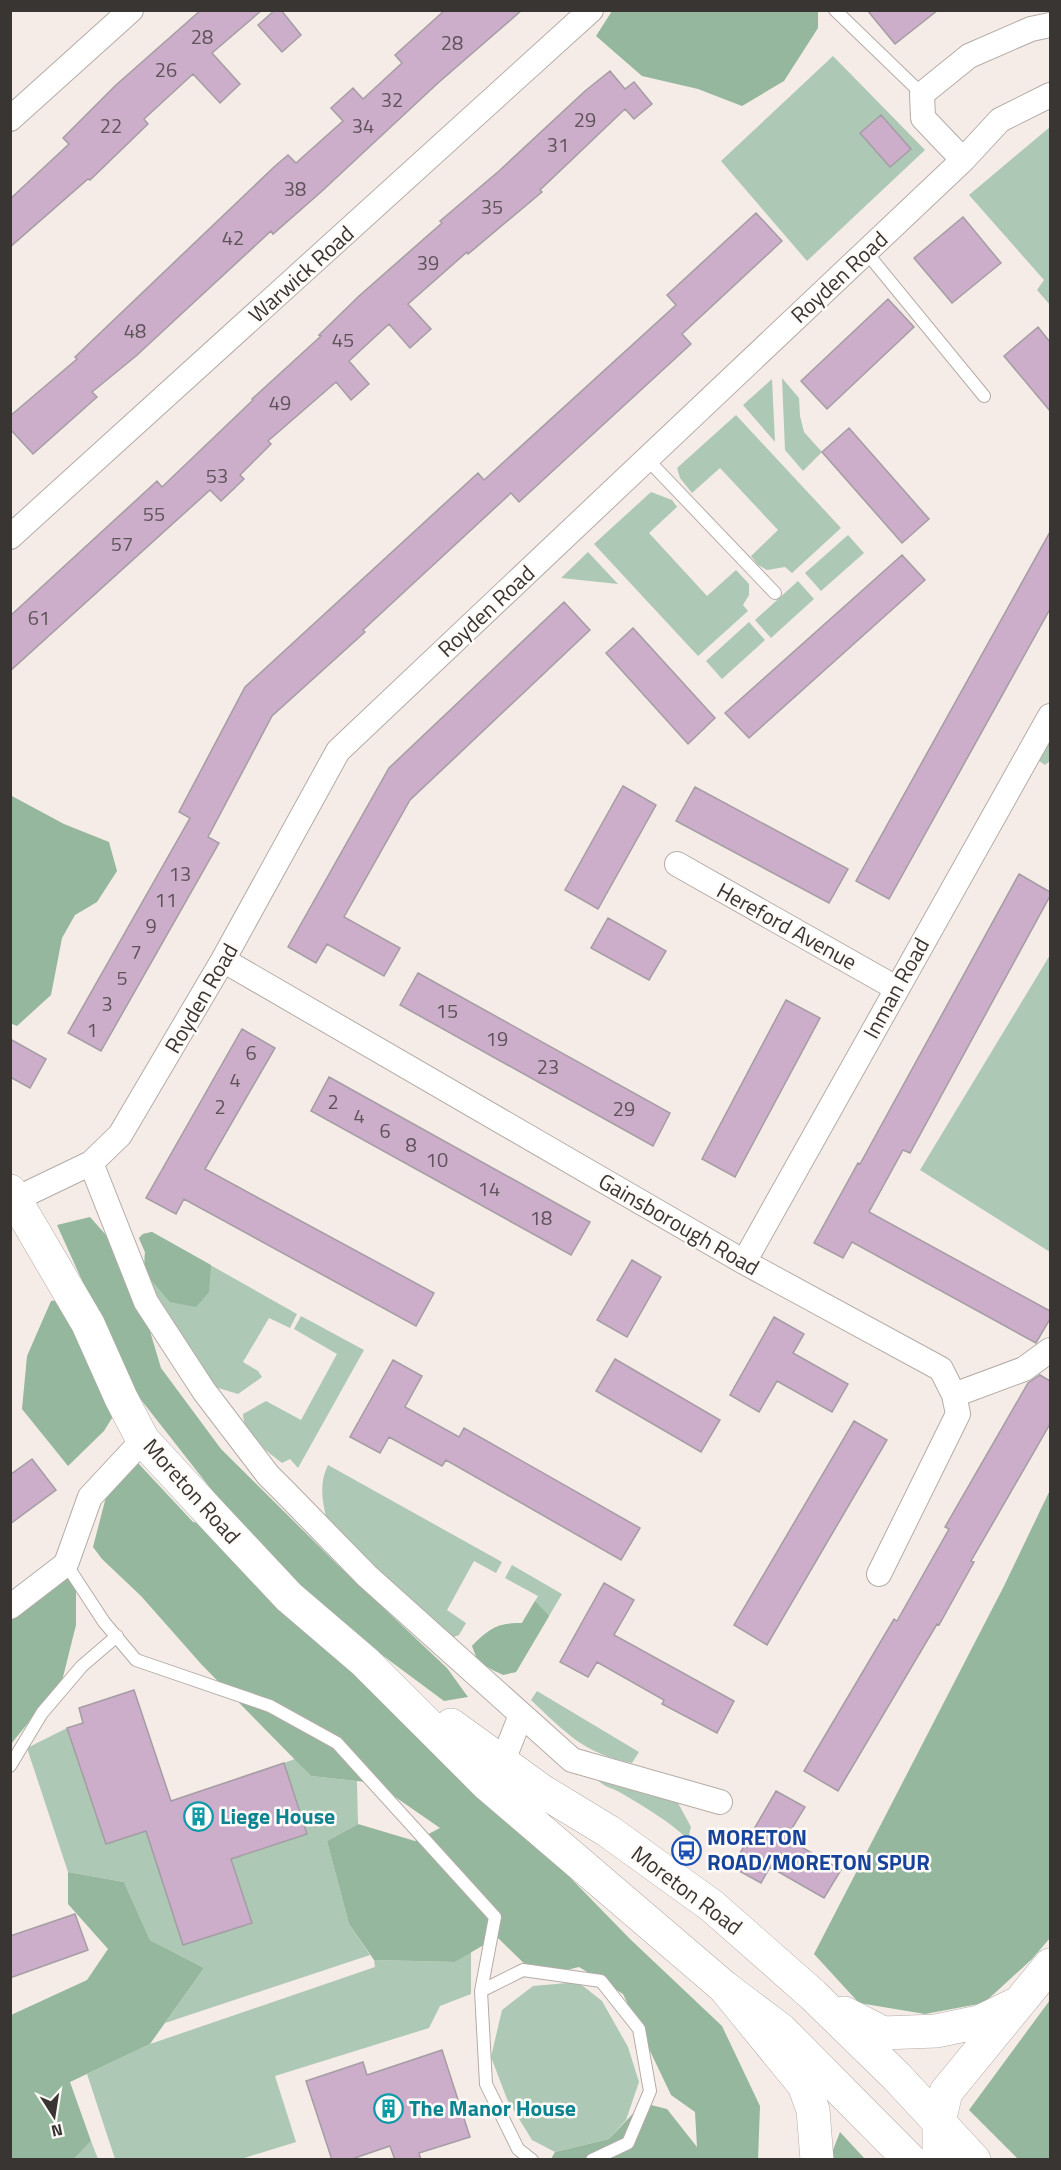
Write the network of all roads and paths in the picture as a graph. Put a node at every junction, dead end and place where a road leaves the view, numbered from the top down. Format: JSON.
{"nodes":[{"id":1,"x":131,"y":10,"type":"edge"},
{"id":2,"x":591,"y":10,"type":"edge"},
{"id":3,"x":835,"y":10,"type":"edge"},
{"id":4,"x":1050,"y":26,"type":"edge"},
{"id":5,"x":922,"y":94,"type":"junction"},
{"id":6,"x":1050,"y":95,"type":"edge"},
{"id":7,"x":10,"y":119,"type":"edge"},
{"id":8,"x":963,"y":160,"type":"junction"},
{"id":9,"x":866,"y":252,"type":"junction"},
{"id":10,"x":984,"y":396,"type":"dead end"},
{"id":11,"x":647,"y":459,"type":"junction"},
{"id":12,"x":10,"y":537,"type":"edge"},
{"id":13,"x":775,"y":593,"type":"dead end"},
{"id":14,"x":1050,"y":716,"type":"edge"},
{"id":15,"x":677,"y":864,"type":"dead end"},
{"id":16,"x":223,"y":960,"type":"junction"},
{"id":17,"x":896,"y":988,"type":"junction"},
{"id":18,"x":91,"y":1162,"type":"junction"},
{"id":19,"x":14,"y":1195,"type":"edge"},
{"id":20,"x":744,"y":1262,"type":"junction"},
{"id":21,"x":1050,"y":1350,"type":"edge"},
{"id":22,"x":954,"y":1395,"type":"junction"},
{"id":23,"x":143,"y":1440,"type":"junction"},
{"id":24,"x":66,"y":1564,"type":"junction"},
{"id":25,"x":879,"y":1574,"type":"dead end"},
{"id":26,"x":10,"y":1606,"type":"edge"},
{"id":27,"x":117,"y":1636,"type":"junction"},
{"id":28,"x":365,"y":1662,"type":"junction"},
{"id":29,"x":521,"y":1715,"type":"junction"},
{"id":30,"x":502,"y":1763,"type":"junction"},
{"id":31,"x":10,"y":1766,"type":"edge"},
{"id":32,"x":720,"y":1802,"type":"dead end"},
{"id":33,"x":1050,"y":1965,"type":"edge"},
{"id":34,"x":724,"y":1987,"type":"junction"},
{"id":35,"x":481,"y":1991,"type":"junction"},
{"id":36,"x":819,"y":2000,"type":"junction"},
{"id":37,"x":1018,"y":2003,"type":"junction"},
{"id":38,"x":939,"y":2122,"type":"junction"},
{"id":39,"x":532,"y":2160,"type":"edge"},
{"id":40,"x":592,"y":2160,"type":"edge"},
{"id":41,"x":818,"y":2160,"type":"edge"},
{"id":42,"x":910,"y":2160,"type":"edge"},
{"id":43,"x":939,"y":2160,"type":"edge"},
{"id":44,"x":974,"y":2160,"type":"edge"}],
"edges":[{"from":1,"to":7,"type":"street"},
{"from":2,"to":12,"type":"street","name":"Warwick Road"},
{"from":3,"to":5,"type":"lane"},
{"from":4,"to":5,"type":"street"},
{"from":5,"to":8,"type":"street"},
{"from":6,"to":8,"type":"street","name":"Royden Road"},
{"from":8,"to":9,"type":"street","name":"Royden Road"},
{"from":9,"to":10,"type":"lane"},
{"from":9,"to":11,"type":"street","name":"Royden Road"},
{"from":11,"to":13,"type":"lane"},
{"from":11,"to":16,"type":"street","name":"Royden Road"},
{"from":14,"to":17,"type":"street","name":"Inman Road"},
{"from":15,"to":17,"type":"street","name":"Hereford Avenue"},
{"from":16,"to":18,"type":"street","name":"Royden Road"},
{"from":16,"to":20,"type":"street","name":"Gainsborough Road"},
{"from":17,"to":20,"type":"street","name":"Inman Road"},
{"from":18,"to":19,"type":"street","name":"Royden Road"},
{"from":18,"to":29,"type":"street"},
{"from":19,"to":23,"type":"main road","name":"Moreton Road"},
{"from":20,"to":22,"type":"street","name":"Gainsborough Road"},
{"from":21,"to":22,"type":"street"},
{"from":22,"to":25,"type":"street","name":"Gainsborough Road"},
{"from":23,"to":24,"type":"street"},
{"from":23,"to":28,"type":"main road","name":"Moreton Road"},
{"from":24,"to":26,"type":"street"},
{"from":24,"to":27,"type":"lane"},
{"from":27,"to":31,"type":"lane"},
{"from":27,"to":35,"type":"lane"},
{"from":28,"to":30,"type":"main road","name":"Moreton Road"},
{"from":28,"to":34,"type":"main road","name":"Moreton Road"},
{"from":29,"to":30,"type":"street"},
{"from":29,"to":32,"type":"street"},
{"from":30,"to":36,"type":"main road","name":"Moreton Road"},
{"from":33,"to":37,"type":"main road"},
{"from":34,"to":41,"type":"main road"},
{"from":34,"to":42,"type":"main road","name":"Moreton Road"},
{"from":35,"to":39,"type":"lane"},
{"from":35,"to":40,"type":"lane"},
{"from":36,"to":37,"type":"main road"},
{"from":36,"to":38,"type":"main road","name":"Moreton Road"},
{"from":37,"to":38,"type":"main road"},
{"from":38,"to":43,"type":"main road"},
{"from":38,"to":44,"type":"main road","name":"Moreton Road"}]}
